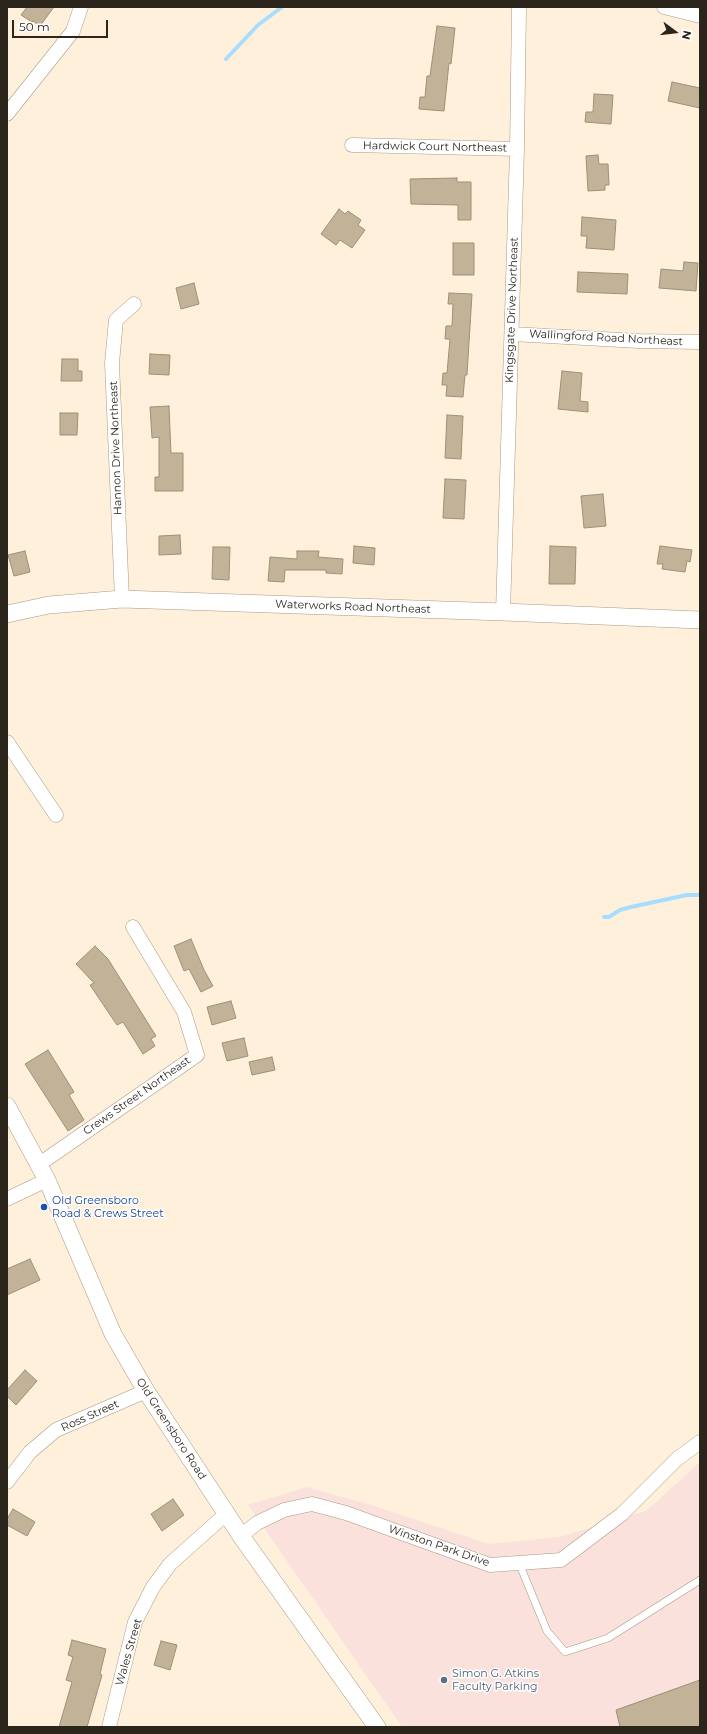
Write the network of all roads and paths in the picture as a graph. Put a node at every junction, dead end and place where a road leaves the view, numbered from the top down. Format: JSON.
{"nodes":[{"id":1,"x":81,"y":7,"type":"edge"},
{"id":2,"x":519,"y":7,"type":"edge"},
{"id":3,"x":664,"y":7,"type":"edge"},
{"id":4,"x":700,"y":16,"type":"edge"},
{"id":5,"x":7,"y":114,"type":"edge"},
{"id":6,"x":352,"y":145,"type":"dead end"},
{"id":7,"x":517,"y":149,"type":"junction"},
{"id":8,"x":134,"y":304,"type":"dead end"},
{"id":9,"x":512,"y":334,"type":"junction"},
{"id":10,"x":700,"y":342,"type":"edge"},
{"id":11,"x":122,"y":600,"type":"junction"},
{"id":12,"x":503,"y":612,"type":"junction"},
{"id":13,"x":7,"y":614,"type":"edge"},
{"id":14,"x":700,"y":620,"type":"edge"},
{"id":15,"x":7,"y":742,"type":"edge"},
{"id":16,"x":56,"y":815,"type":"dead end"},
{"id":17,"x":134,"y":927,"type":"dead end"},
{"id":18,"x":7,"y":1106,"type":"edge"},
{"id":19,"x":38,"y":1165,"type":"junction"},
{"id":20,"x":47,"y":1180,"type":"junction"},
{"id":21,"x":7,"y":1199,"type":"edge"},
{"id":22,"x":146,"y":1391,"type":"junction"},
{"id":23,"x":700,"y":1442,"type":"edge"},
{"id":24,"x":7,"y":1482,"type":"edge"},
{"id":25,"x":226,"y":1514,"type":"junction"},
{"id":26,"x":241,"y":1536,"type":"junction"},
{"id":27,"x":519,"y":1563,"type":"junction"},
{"id":28,"x":700,"y":1580,"type":"edge"},
{"id":29,"x":109,"y":1727,"type":"edge"},
{"id":30,"x":377,"y":1727,"type":"edge"}],
"edges":[{"from":1,"to":5,"type":"street"},
{"from":2,"to":7,"type":"street","name":"Kingsgate Drive Northeast"},
{"from":3,"to":4,"type":"street"},
{"from":6,"to":7,"type":"street","name":"Hardwick Court Northeast"},
{"from":7,"to":9,"type":"street","name":"Kingsgate Drive Northeast"},
{"from":8,"to":11,"type":"street","name":"Hannon Drive Northeast"},
{"from":9,"to":10,"type":"street","name":"Wallingford Road Northeast"},
{"from":9,"to":12,"type":"street","name":"Kingsgate Drive Northeast"},
{"from":11,"to":12,"type":"street","name":"Waterworks Road Northeast"},
{"from":11,"to":13,"type":"street","name":"Waterworks Road Northeast"},
{"from":12,"to":14,"type":"street","name":"Waterworks Road Northeast"},
{"from":15,"to":16,"type":"street"},
{"from":17,"to":19,"type":"street","name":"Crews Street Northeast"},
{"from":18,"to":19,"type":"street","name":"Old Greensboro Road"},
{"from":19,"to":20,"type":"street","name":"Old Greensboro Road"},
{"from":20,"to":21,"type":"street"},
{"from":20,"to":22,"type":"street","name":"Old Greensboro Road"},
{"from":22,"to":24,"type":"street","name":"Ross Street"},
{"from":22,"to":25,"type":"street","name":"Old Greensboro Road"},
{"from":23,"to":27,"type":"street","name":"Winston Park Drive"},
{"from":25,"to":26,"type":"street","name":"Old Greensboro Road"},
{"from":25,"to":29,"type":"street","name":"Wales Street"},
{"from":26,"to":27,"type":"street","name":"Winston Park Drive"},
{"from":26,"to":30,"type":"street","name":"Old Greensboro Road"},
{"from":27,"to":28,"type":"lane"}]}
